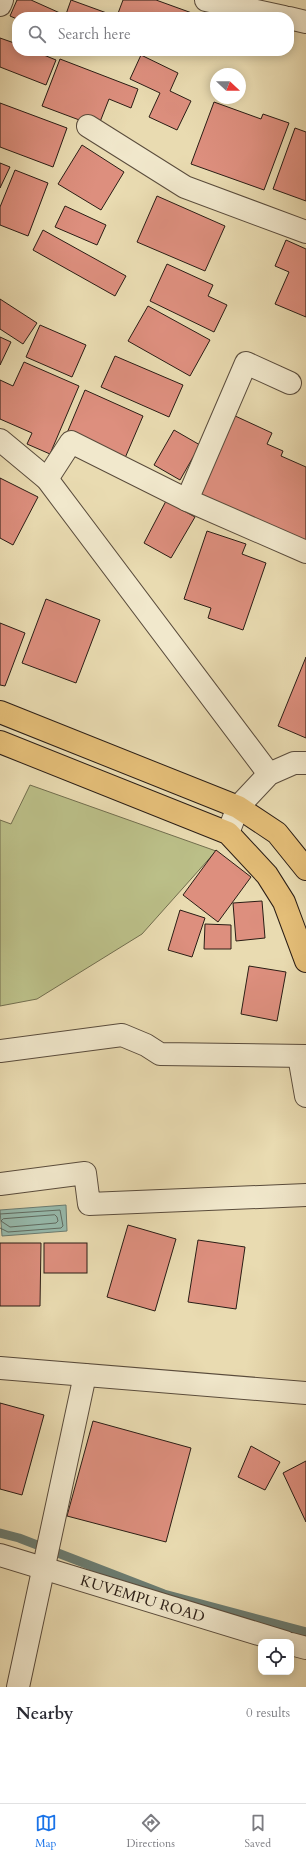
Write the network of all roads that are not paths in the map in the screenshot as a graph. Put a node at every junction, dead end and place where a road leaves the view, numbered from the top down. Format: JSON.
{"nodes":[{"id":1,"x":2,"y":0,"type":"edge"},
{"id":2,"x":206,"y":0,"type":"edge"},
{"id":3,"x":0,"y":5,"type":"edge"},
{"id":4,"x":261,"y":12,"type":"edge"},
{"id":5,"x":294,"y":19,"type":"edge"},
{"id":6,"x":306,"y":22,"type":"edge"},
{"id":7,"x":88,"y":126,"type":"dead end"},
{"id":8,"x":306,"y":232,"type":"edge"},
{"id":9,"x":290,"y":383,"type":"dead end"},
{"id":10,"x":0,"y":440,"type":"edge"},
{"id":11,"x":47,"y":479,"type":"junction"},
{"id":12,"x":186,"y":500,"type":"junction"},
{"id":13,"x":306,"y":552,"type":"edge"},
{"id":14,"x":0,"y":712,"type":"edge"},
{"id":15,"x":0,"y":742,"type":"edge"},
{"id":16,"x":306,"y":763,"type":"edge"},
{"id":17,"x":269,"y":774,"type":"junction"},
{"id":18,"x":238,"y":807,"type":"junction"},
{"id":19,"x":228,"y":833,"type":"junction"},
{"id":20,"x":306,"y":869,"type":"edge"},
{"id":21,"x":306,"y":961,"type":"edge"},
{"id":22,"x":0,"y":1051,"type":"edge"},
{"id":23,"x":302,"y":1056,"type":"edge"},
{"id":24,"x":306,"y":1096,"type":"edge"},
{"id":25,"x":0,"y":1184,"type":"edge"},
{"id":26,"x":306,"y":1195,"type":"edge"},
{"id":27,"x":0,"y":1368,"type":"edge"},
{"id":28,"x":86,"y":1375,"type":"junction"},
{"id":29,"x":306,"y":1393,"type":"edge"},
{"id":30,"x":0,"y":1555,"type":"edge"},
{"id":31,"x":43,"y":1568,"type":"junction"},
{"id":32,"x":275,"y":1639,"type":"edge"},
{"id":33,"x":294,"y":1645,"type":"edge"},
{"id":34,"x":306,"y":1648,"type":"edge"},
{"id":35,"x":18,"y":1687,"type":"edge"}],
"edges":[{"from":1,"to":3,"type":"street"},
{"from":2,"to":4,"type":"street"},
{"from":5,"to":6,"type":"street"},
{"from":7,"to":8,"type":"street"},
{"from":9,"to":12,"type":"street"},
{"from":10,"to":11,"type":"street"},
{"from":11,"to":12,"type":"street"},
{"from":11,"to":17,"type":"street"},
{"from":12,"to":13,"type":"street"},
{"from":14,"to":18,"type":"main road"},
{"from":15,"to":19,"type":"main road"},
{"from":16,"to":17,"type":"street"},
{"from":17,"to":18,"type":"street"},
{"from":18,"to":19,"type":"street"},
{"from":18,"to":20,"type":"main road"},
{"from":19,"to":21,"type":"main road"},
{"from":22,"to":23,"type":"street"},
{"from":23,"to":24,"type":"street"},
{"from":25,"to":26,"type":"street"},
{"from":27,"to":28,"type":"street"},
{"from":28,"to":29,"type":"street"},
{"from":28,"to":31,"type":"street"},
{"from":30,"to":31,"type":"street","name":"KUVEMPU ROAD"},
{"from":31,"to":32,"type":"street","name":"KUVEMPU ROAD"},
{"from":31,"to":35,"type":"street"},
{"from":33,"to":34,"type":"street"}]}
